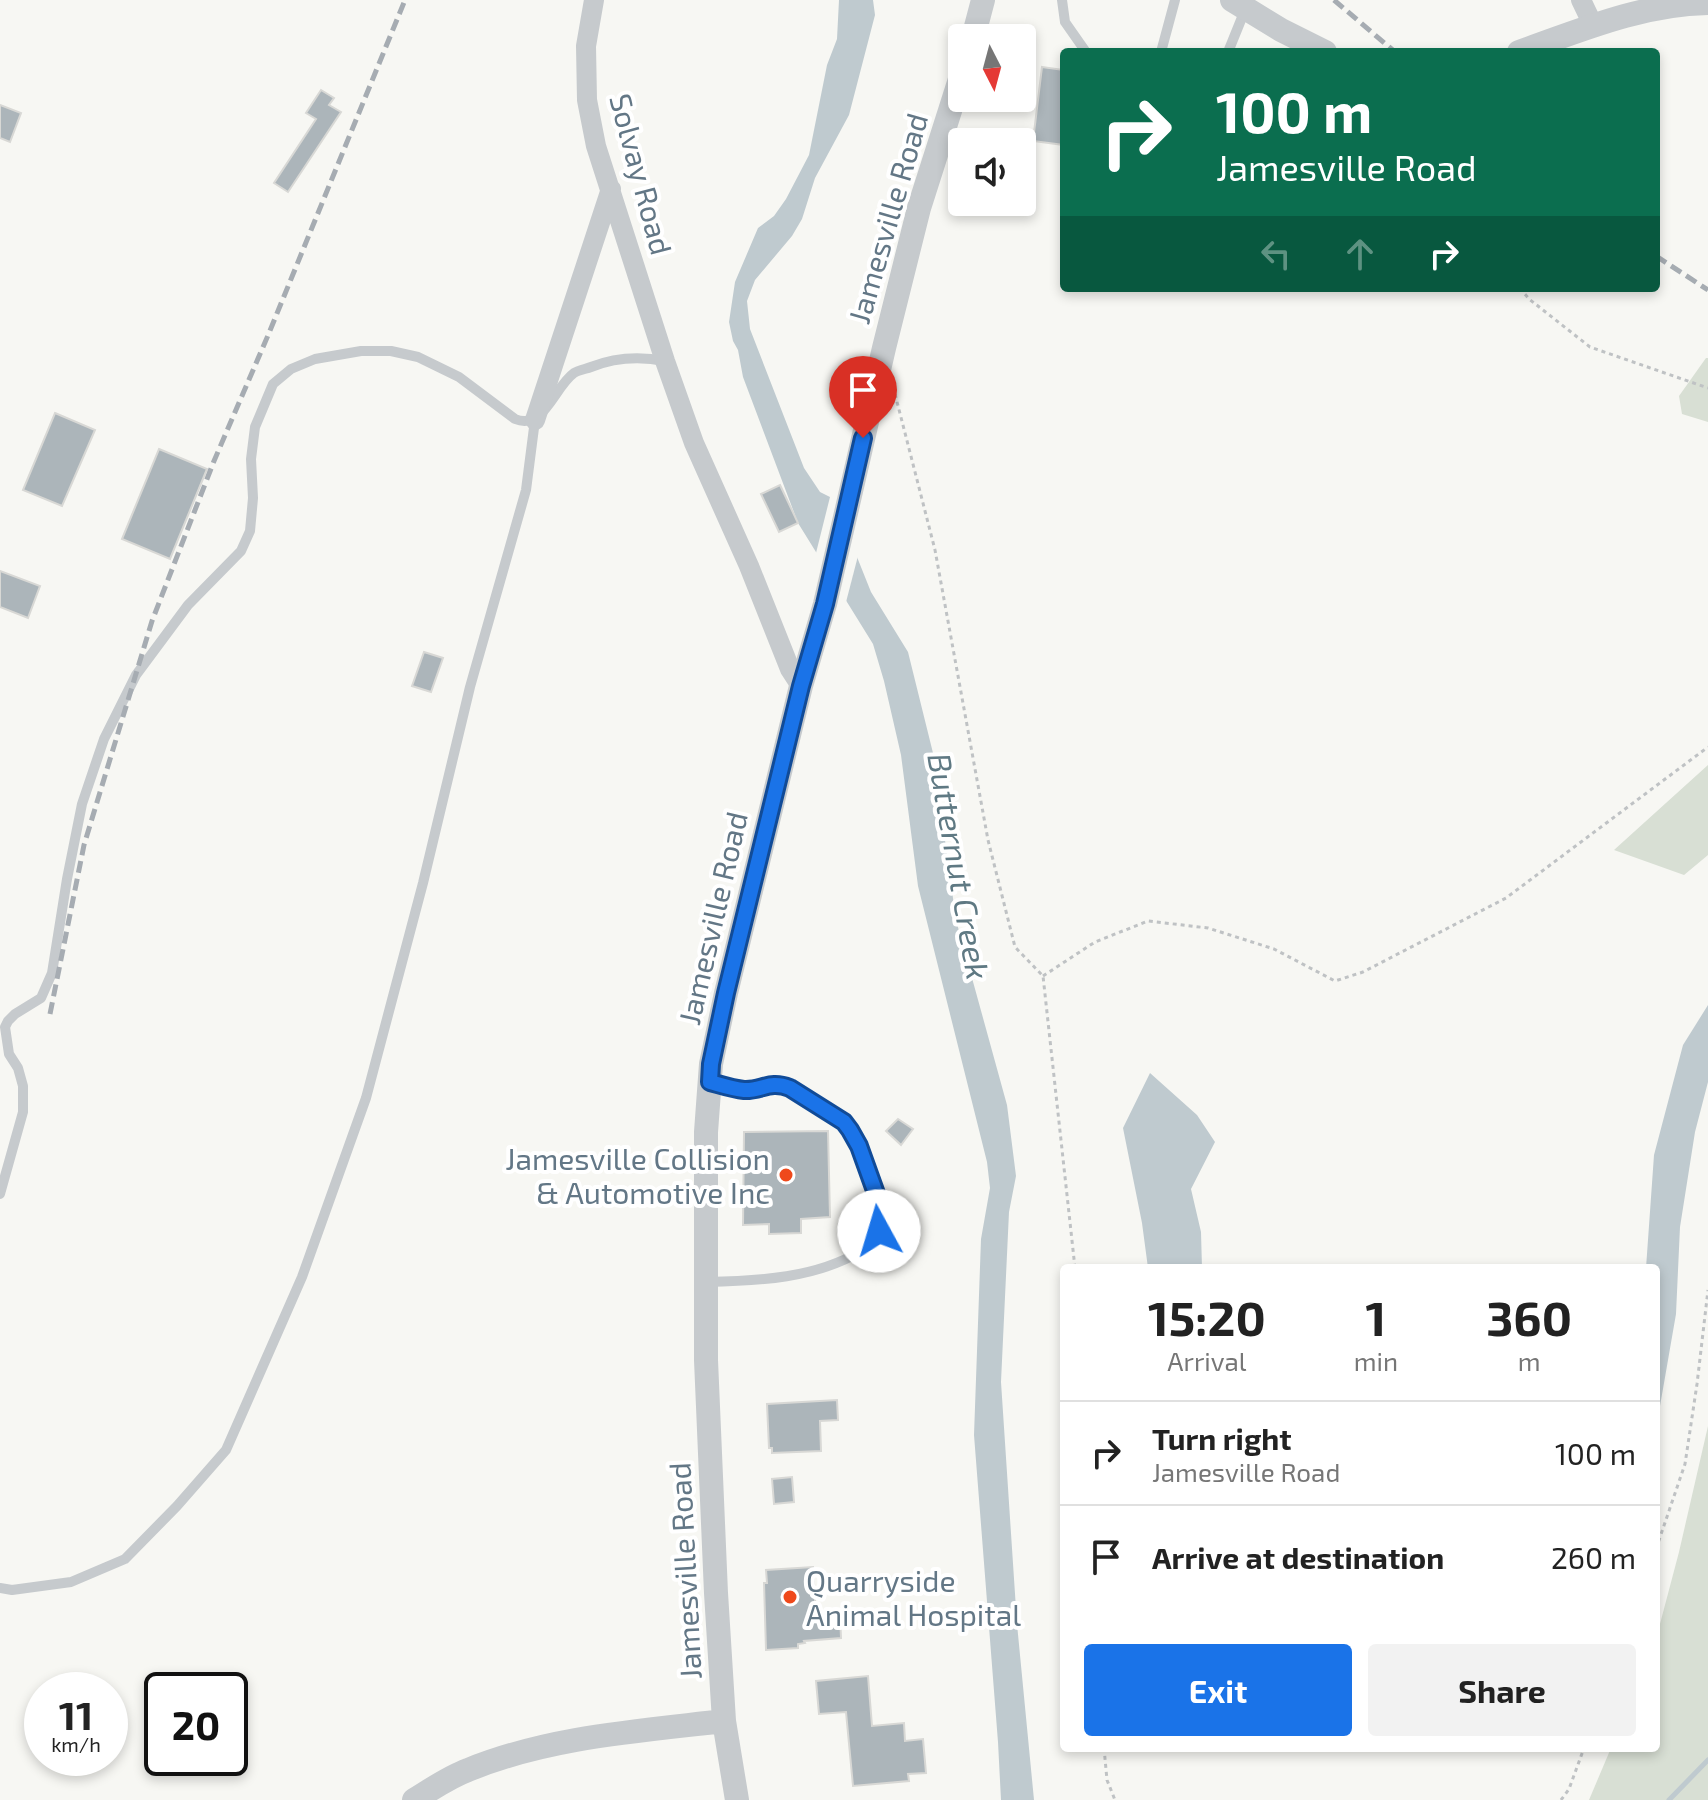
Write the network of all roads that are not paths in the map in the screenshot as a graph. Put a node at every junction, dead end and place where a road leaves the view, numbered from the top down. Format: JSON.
{"nodes":[{"id":1,"x":594,"y":0,"type":"edge"},
{"id":2,"x":983,"y":0,"type":"edge"},
{"id":3,"x":1062,"y":0,"type":"edge"},
{"id":4,"x":1175,"y":0,"type":"edge"},
{"id":5,"x":1581,"y":0,"type":"edge"},
{"id":6,"x":1708,"y":3,"type":"edge"},
{"id":7,"x":1239,"y":4,"type":"edge"},
{"id":8,"x":977,"y":24,"type":"edge"},
{"id":9,"x":1593,"y":25,"type":"junction"},
{"id":10,"x":1083,"y":48,"type":"edge"},
{"id":11,"x":1162,"y":48,"type":"edge"},
{"id":12,"x":1229,"y":48,"type":"edge"},
{"id":13,"x":1317,"y":48,"type":"edge"},
{"id":14,"x":1530,"y":48,"type":"edge"},
{"id":15,"x":950,"y":112,"type":"edge"},
{"id":16,"x":611,"y":189,"type":"junction"},
{"id":17,"x":665,"y":361,"type":"junction"},
{"id":18,"x":535,"y":420,"type":"junction"},
{"id":19,"x":801,"y":686,"type":"junction"},
{"id":20,"x":710,"y":1082,"type":"junction"},
{"id":21,"x":0,"y":1194,"type":"edge"},
{"id":22,"x":705,"y":1282,"type":"junction"},
{"id":23,"x":0,"y":1588,"type":"edge"},
{"id":24,"x":724,"y":1721,"type":"junction"},
{"id":25,"x":414,"y":1800,"type":"edge"},
{"id":26,"x":737,"y":1800,"type":"edge"}],
"edges":[{"from":1,"to":16,"type":"street","name":"Solvay Road"},
{"from":2,"to":8,"type":"street"},
{"from":3,"to":10,"type":"lane"},
{"from":4,"to":11,"type":"lane"},
{"from":5,"to":9,"type":"street"},
{"from":6,"to":9,"type":"street"},
{"from":7,"to":12,"type":"lane"},
{"from":7,"to":13,"type":"street"},
{"from":9,"to":14,"type":"street"},
{"from":15,"to":19,"type":"street","name":"Jamesville Road"},
{"from":16,"to":17,"type":"street","name":"Solvay Road"},
{"from":16,"to":18,"type":"street"},
{"from":17,"to":18,"type":"lane"},
{"from":17,"to":19,"type":"street","name":"Solvay Road"},
{"from":18,"to":21,"type":"lane"},
{"from":18,"to":23,"type":"lane"},
{"from":19,"to":20,"type":"street","name":"Jamesville Road"},
{"from":20,"to":22,"type":"street","name":"Jamesville Road"},
{"from":20,"to":22,"type":"lane"},
{"from":22,"to":24,"type":"street","name":"Jamesville Road"},
{"from":24,"to":25,"type":"street"},
{"from":24,"to":26,"type":"street","name":"Jamesville Road"}]}
